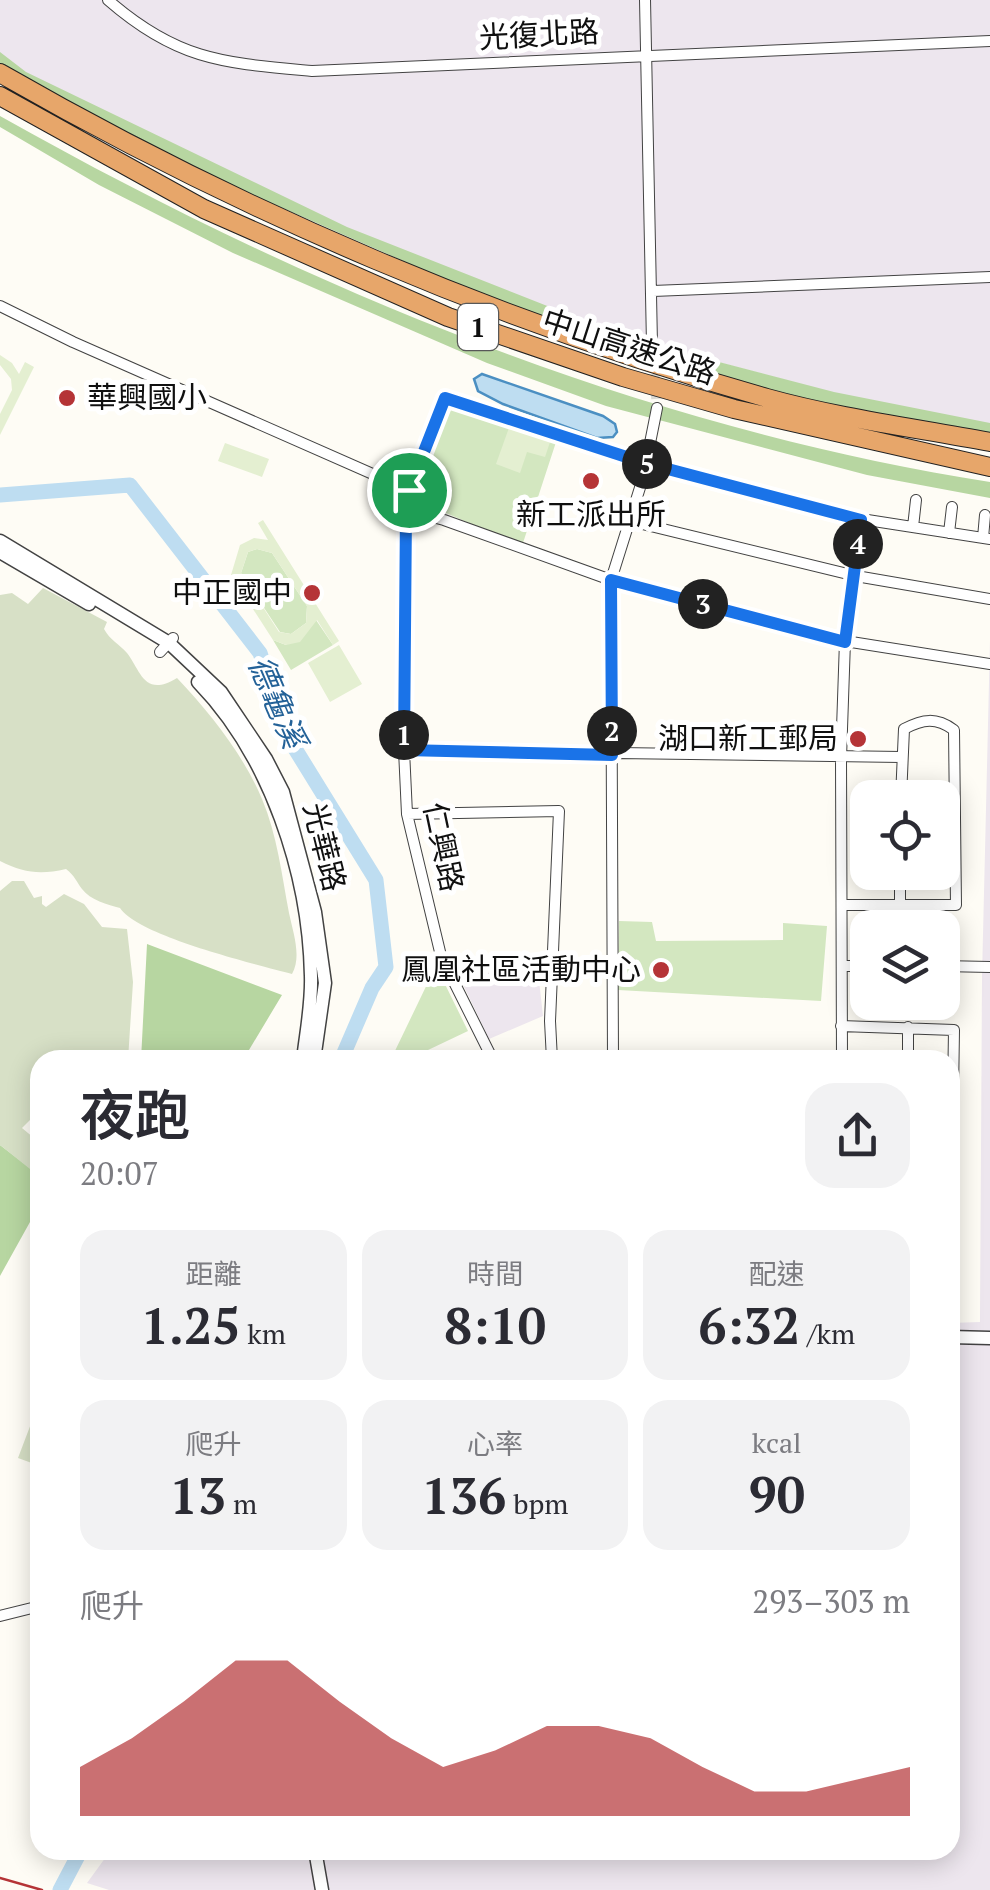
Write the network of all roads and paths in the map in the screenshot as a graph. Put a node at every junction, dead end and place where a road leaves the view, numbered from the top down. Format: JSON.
{"nodes":[{"id":1,"x":108,"y":0,"type":"edge"},
{"id":2,"x":645,"y":0,"type":"edge"},
{"id":3,"x":990,"y":41,"type":"edge"},
{"id":4,"x":648,"y":54,"type":"junction"},
{"id":5,"x":0,"y":71,"type":"edge"},
{"id":6,"x":0,"y":96,"type":"edge"},
{"id":7,"x":990,"y":277,"type":"edge"},
{"id":8,"x":653,"y":291,"type":"junction"},
{"id":9,"x":0,"y":306,"type":"edge"},
{"id":10,"x":652,"y":344,"type":"tunnel mouth"},
{"id":11,"x":658,"y":408,"type":"tunnel mouth"},
{"id":12,"x":990,"y":442,"type":"edge"},
{"id":13,"x":645,"y":463,"type":"junction"},
{"id":14,"x":990,"y":467,"type":"edge"},
{"id":15,"x":409,"y":490,"type":"junction"},
{"id":16,"x":916,"y":500,"type":"dead end"},
{"id":17,"x":952,"y":506,"type":"dead end"},
{"id":18,"x":406,"y":510,"type":"junction"},
{"id":19,"x":985,"y":515,"type":"dead end"},
{"id":20,"x":861,"y":520,"type":"junction"},
{"id":21,"x":630,"y":521,"type":"junction"},
{"id":22,"x":913,"y":527,"type":"junction"},
{"id":23,"x":949,"y":533,"type":"junction"},
{"id":24,"x":987,"y":539,"type":"edge"},
{"id":25,"x":0,"y":541,"type":"edge"},
{"id":26,"x":0,"y":552,"type":"edge"},
{"id":27,"x":856,"y":576,"type":"junction"},
{"id":28,"x":611,"y":580,"type":"junction"},
{"id":29,"x":990,"y":599,"type":"edge"},
{"id":30,"x":845,"y":642,"type":"junction"},
{"id":31,"x":166,"y":646,"type":"junction"},
{"id":32,"x":990,"y":664,"type":"edge"},
{"id":33,"x":247,"y":737,"type":"junction"},
{"id":34,"x":404,"y":750,"type":"junction"},
{"id":35,"x":612,"y":755,"type":"junction"},
{"id":36,"x":841,"y":758,"type":"junction"},
{"id":37,"x":901,"y":758,"type":"junction"},
{"id":38,"x":901,"y":780,"type":"edge"},
{"id":39,"x":408,"y":814,"type":"junction"},
{"id":40,"x":900,"y":890,"type":"edge"},
{"id":41,"x":900,"y":904,"type":"junction"},
{"id":42,"x":843,"y":905,"type":"junction"},
{"id":43,"x":842,"y":966,"type":"junction"},
{"id":44,"x":850,"y":966,"type":"edge"},
{"id":45,"x":960,"y":966,"type":"edge"},
{"id":46,"x":990,"y":967,"type":"edge"},
{"id":47,"x":841,"y":1026,"type":"junction"},
{"id":48,"x":908,"y":1027,"type":"junction"},
{"id":49,"x":304,"y":1050,"type":"edge"},
{"id":50,"x":315,"y":1050,"type":"edge"},
{"id":51,"x":488,"y":1050,"type":"edge"},
{"id":52,"x":551,"y":1050,"type":"edge"},
{"id":53,"x":613,"y":1050,"type":"edge"},
{"id":54,"x":842,"y":1050,"type":"edge"},
{"id":55,"x":908,"y":1050,"type":"edge"},
{"id":56,"x":954,"y":1050,"type":"edge"},
{"id":57,"x":960,"y":1337,"type":"edge"},
{"id":58,"x":990,"y":1338,"type":"edge"},
{"id":59,"x":30,"y":1608,"type":"edge"},
{"id":60,"x":0,"y":1616,"type":"edge"},
{"id":61,"x":318,"y":1860,"type":"edge"},
{"id":62,"x":322,"y":1890,"type":"edge"}],
"edges":[{"from":1,"to":4,"type":"street","name":"光復北路"},
{"from":2,"to":4,"type":"street"},
{"from":3,"to":4,"type":"street","name":"光復北路"},
{"from":4,"to":8,"type":"street"},
{"from":5,"to":12,"type":"highway","name":"中山高速公路","number":"1"},
{"from":6,"to":14,"type":"highway","name":"中山高速公路","number":"1"},
{"from":7,"to":8,"type":"street"},
{"from":8,"to":10,"type":"street"},
{"from":9,"to":15,"type":"street"},
{"from":11,"to":13,"type":"street"},
{"from":13,"to":15,"type":"street","name":"仁興路"},
{"from":13,"to":20,"type":"street"},
{"from":13,"to":21,"type":"street"},
{"from":15,"to":18,"type":"street","name":"仁興路"},
{"from":16,"to":22,"type":"street"},
{"from":17,"to":23,"type":"street"},
{"from":18,"to":28,"type":"street"},
{"from":18,"to":34,"type":"street","name":"仁興路"},
{"from":19,"to":24,"type":"street"},
{"from":20,"to":22,"type":"street"},
{"from":20,"to":27,"type":"street"},
{"from":21,"to":27,"type":"street"},
{"from":21,"to":28,"type":"street"},
{"from":22,"to":23,"type":"street"},
{"from":23,"to":24,"type":"street"},
{"from":25,"to":31,"type":"street","name":"光華路"},
{"from":26,"to":31,"type":"street","name":"光華路"},
{"from":27,"to":29,"type":"street"},
{"from":27,"to":30,"type":"street"},
{"from":28,"to":30,"type":"street"},
{"from":28,"to":35,"type":"street"},
{"from":30,"to":32,"type":"street"},
{"from":30,"to":36,"type":"street"},
{"from":31,"to":33,"type":"street","name":"光華路"},
{"from":33,"to":49,"type":"street","name":"光華路"},
{"from":33,"to":50,"type":"street","name":"光華路"},
{"from":34,"to":35,"type":"street"},
{"from":34,"to":39,"type":"street","name":"仁興路"},
{"from":35,"to":36,"type":"street"},
{"from":35,"to":53,"type":"street"},
{"from":36,"to":37,"type":"street"},
{"from":36,"to":42,"type":"street"},
{"from":37,"to":38,"type":"street"},
{"from":37,"to":41,"type":"street"},
{"from":39,"to":51,"type":"street","name":"仁興路"},
{"from":39,"to":52,"type":"street"},
{"from":40,"to":41,"type":"street"},
{"from":41,"to":42,"type":"street"},
{"from":42,"to":43,"type":"street"},
{"from":43,"to":44,"type":"street"},
{"from":43,"to":47,"type":"street"},
{"from":45,"to":46,"type":"street"},
{"from":47,"to":48,"type":"street"},
{"from":47,"to":54,"type":"street"},
{"from":48,"to":55,"type":"street"},
{"from":48,"to":56,"type":"street"},
{"from":57,"to":58,"type":"street"},
{"from":59,"to":60,"type":"street"},
{"from":61,"to":62,"type":"street"}]}
